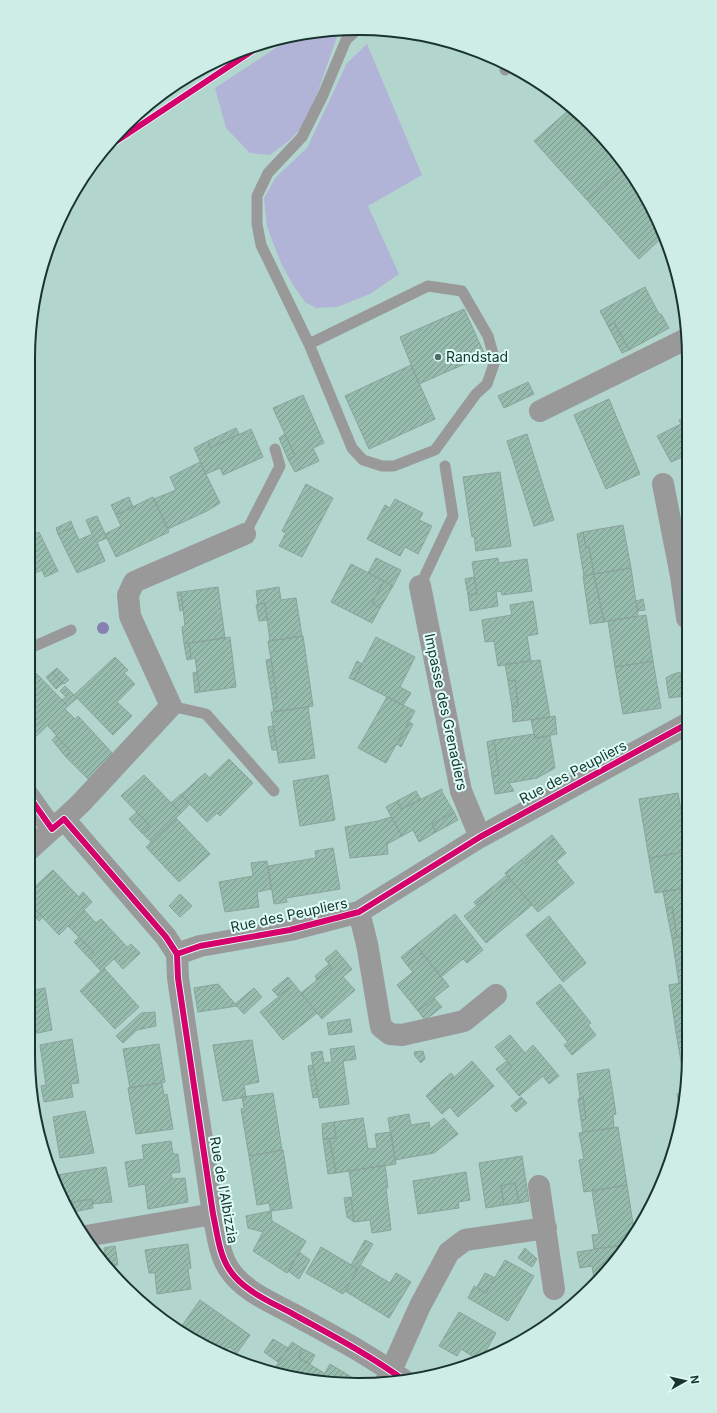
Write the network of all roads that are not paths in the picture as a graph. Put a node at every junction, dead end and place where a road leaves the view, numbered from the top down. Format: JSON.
{"nodes":[{"id":1,"x":351,"y":35,"type":"edge"},
{"id":2,"x":681,"y":341,"type":"edge"},
{"id":3,"x":309,"y":344,"type":"junction"},
{"id":4,"x":540,"y":411,"type":"dead end"},
{"id":5,"x":275,"y":449,"type":"dead end"},
{"id":6,"x":445,"y":466,"type":"dead end"},
{"id":7,"x":663,"y":484,"type":"dead end"},
{"id":8,"x":245,"y":534,"type":"joint"},
{"id":9,"x":682,"y":583,"type":"edge"},
{"id":10,"x":420,"y":586,"type":"joint"},
{"id":11,"x":71,"y":630,"type":"dead end"},
{"id":12,"x":35,"y":646,"type":"edge"},
{"id":13,"x":171,"y":706,"type":"junction"},
{"id":14,"x":682,"y":727,"type":"edge"},
{"id":15,"x":274,"y":791,"type":"dead end"},
{"id":16,"x":35,"y":802,"type":"edge"},
{"id":17,"x":58,"y":824,"type":"junction"},
{"id":18,"x":480,"y":837,"type":"junction"},
{"id":19,"x":35,"y":845,"type":"edge"},
{"id":20,"x":359,"y":912,"type":"junction"},
{"id":21,"x":177,"y":954,"type":"junction"},
{"id":22,"x":496,"y":995,"type":"dead end"},
{"id":23,"x":539,"y":1186,"type":"dead end"},
{"id":24,"x":213,"y":1214,"type":"junction"},
{"id":25,"x":546,"y":1228,"type":"junction"},
{"id":26,"x":91,"y":1235,"type":"edge"},
{"id":27,"x":554,"y":1289,"type":"dead end"},
{"id":28,"x":391,"y":1376,"type":"edge"},
{"id":29,"x":395,"y":1376,"type":"edge"}],
"edges":[{"from":1,"to":3,"type":"lane"},
{"from":2,"to":4,"type":"street"},
{"from":3,"to":3,"type":"lane"},
{"from":5,"to":8,"type":"lane"},
{"from":6,"to":10,"type":"lane"},
{"from":7,"to":9,"type":"street"},
{"from":8,"to":13,"type":"street"},
{"from":10,"to":18,"type":"street","name":"Impasse des Grenadiers"},
{"from":11,"to":12,"type":"lane"},
{"from":13,"to":15,"type":"lane"},
{"from":13,"to":17,"type":"street"},
{"from":14,"to":18,"type":"street","name":"Rue des Peupliers"},
{"from":16,"to":17,"type":"street"},
{"from":17,"to":19,"type":"street"},
{"from":17,"to":21,"type":"street"},
{"from":18,"to":20,"type":"street","name":"Rue des Peupliers"},
{"from":20,"to":21,"type":"street","name":"Rue des Peupliers"},
{"from":20,"to":22,"type":"street"},
{"from":21,"to":24,"type":"street","name":"Rue de l'Albizzia"},
{"from":23,"to":25,"type":"street"},
{"from":24,"to":26,"type":"street"},
{"from":24,"to":28,"type":"street","name":"Rue de l'Albizzia"},
{"from":25,"to":27,"type":"street"},
{"from":25,"to":29,"type":"street"}]}
